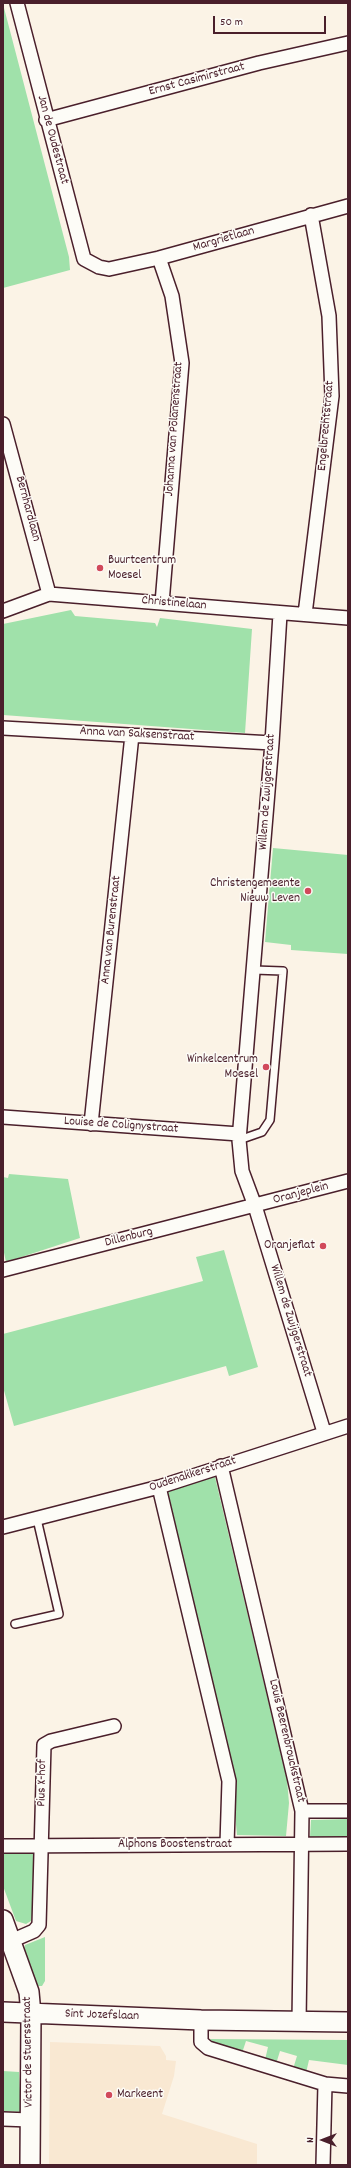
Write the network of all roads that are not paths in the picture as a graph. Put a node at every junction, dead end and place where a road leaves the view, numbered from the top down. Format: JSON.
{"nodes":[{"id":1,"x":17,"y":3,"type":"edge"},
{"id":2,"x":348,"y":43,"type":"edge"},
{"id":3,"x":46,"y":120,"type":"junction"},
{"id":4,"x":348,"y":206,"type":"edge"},
{"id":5,"x":311,"y":215,"type":"junction"},
{"id":6,"x":159,"y":258,"type":"junction"},
{"id":7,"x":99,"y":267,"type":"joint"},
{"id":8,"x":3,"y":424,"type":"edge"},
{"id":9,"x":8,"y":455,"type":"edge"},
{"id":10,"x":49,"y":594,"type":"junction"},
{"id":11,"x":162,"y":602,"type":"junction"},
{"id":12,"x":3,"y":611,"type":"edge"},
{"id":13,"x":280,"y":614,"type":"junction"},
{"id":14,"x":305,"y":614,"type":"junction"},
{"id":15,"x":348,"y":618,"type":"edge"},
{"id":16,"x":3,"y":728,"type":"edge"},
{"id":17,"x":132,"y":735,"type":"junction"},
{"id":18,"x":272,"y":743,"type":"junction"},
{"id":19,"x":254,"y":970,"type":"junction"},
{"id":20,"x":3,"y":1117,"type":"edge"},
{"id":21,"x":92,"y":1124,"type":"junction"},
{"id":22,"x":239,"y":1137,"type":"junction"},
{"id":23,"x":348,"y":1182,"type":"edge"},
{"id":24,"x":255,"y":1206,"type":"junction"},
{"id":25,"x":3,"y":1270,"type":"edge"},
{"id":26,"x":348,"y":1426,"type":"edge"},
{"id":27,"x":324,"y":1432,"type":"junction"},
{"id":28,"x":221,"y":1466,"type":"junction"},
{"id":29,"x":159,"y":1488,"type":"junction"},
{"id":30,"x":37,"y":1519,"type":"junction"},
{"id":31,"x":3,"y":1527,"type":"edge"},
{"id":32,"x":15,"y":1624,"type":"dead end"},
{"id":33,"x":114,"y":1726,"type":"dead end"},
{"id":34,"x":348,"y":1810,"type":"edge"},
{"id":35,"x":302,"y":1811,"type":"junction"},
{"id":36,"x":227,"y":1844,"type":"junction"},
{"id":37,"x":302,"y":1844,"type":"junction"},
{"id":38,"x":348,"y":1844,"type":"edge"},
{"id":39,"x":3,"y":1846,"type":"edge"},
{"id":40,"x":41,"y":1846,"type":"junction"},
{"id":41,"x":3,"y":1920,"type":"edge"},
{"id":42,"x":11,"y":1941,"type":"junction"},
{"id":43,"x":3,"y":2012,"type":"edge"},
{"id":44,"x":31,"y":2014,"type":"junction"},
{"id":45,"x":202,"y":2020,"type":"junction"},
{"id":46,"x":299,"y":2022,"type":"junction"},
{"id":47,"x":348,"y":2022,"type":"edge"},
{"id":48,"x":325,"y":2084,"type":"junction"},
{"id":49,"x":348,"y":2086,"type":"edge"},
{"id":50,"x":3,"y":2119,"type":"edge"},
{"id":51,"x":30,"y":2120,"type":"junction"},
{"id":52,"x":30,"y":2165,"type":"edge"},
{"id":53,"x":323,"y":2165,"type":"edge"}],
"edges":[{"from":1,"to":3,"type":"street","name":"Jan de Oudestraat"},
{"from":2,"to":3,"type":"street","name":"Ernst Casimirstraat"},
{"from":3,"to":7,"type":"street","name":"Jan de Oudestraat"},
{"from":4,"to":5,"type":"street","name":"Margrietlaan"},
{"from":5,"to":6,"type":"street","name":"Margrietlaan"},
{"from":5,"to":14,"type":"street","name":"Engelbrechtstraat"},
{"from":6,"to":7,"type":"street","name":"Margrietlaan"},
{"from":6,"to":11,"type":"street","name":"Johanna van Polanenstraat"},
{"from":8,"to":9,"type":"street","name":"Bernhardlaan"},
{"from":9,"to":10,"type":"street","name":"Bernhardlaan"},
{"from":10,"to":11,"type":"street","name":"Christinelaan"},
{"from":10,"to":12,"type":"street","name":"Christinelaan"},
{"from":11,"to":13,"type":"street","name":"Christinelaan"},
{"from":13,"to":14,"type":"street","name":"Christinelaan"},
{"from":13,"to":18,"type":"street","name":"Willem de Zwijgerstraat"},
{"from":14,"to":15,"type":"street","name":"Christinelaan"},
{"from":16,"to":17,"type":"street","name":"Anna van Saksenstraat"},
{"from":17,"to":18,"type":"street","name":"Anna van Saksenstraat"},
{"from":17,"to":21,"type":"street","name":"Anna van Burenstraat"},
{"from":18,"to":19,"type":"street","name":"Willem de Zwijgerstraat"},
{"from":19,"to":22,"type":"street","name":"Willem de Zwijgerstraat"},
{"from":19,"to":22,"type":"lane"},
{"from":20,"to":21,"type":"street","name":"Louise de Colignystraat"},
{"from":21,"to":22,"type":"street","name":"Louise de Colignystraat"},
{"from":22,"to":24,"type":"street","name":"Willem de Zwijgerstraat"},
{"from":23,"to":24,"type":"street","name":"Oranjeplein"},
{"from":24,"to":25,"type":"street","name":"Dillenburg"},
{"from":24,"to":27,"type":"street","name":"Willem de Zwijgerstraat"},
{"from":26,"to":27,"type":"street","name":"Oudenakkerstraat"},
{"from":27,"to":28,"type":"street","name":"Oudenakkerstraat"},
{"from":28,"to":29,"type":"street","name":"Oudenakkerstraat"},
{"from":28,"to":35,"type":"street","name":"Louis Beerenbrouckstraat"},
{"from":29,"to":30,"type":"street","name":"Oudenakkerstraat"},
{"from":29,"to":36,"type":"street"},
{"from":30,"to":31,"type":"street","name":"Oudenakkerstraat"},
{"from":30,"to":32,"type":"lane"},
{"from":33,"to":40,"type":"street","name":"Pius X-hof"},
{"from":34,"to":35,"type":"street"},
{"from":35,"to":37,"type":"street","name":"Louis Beerenbrouckstraat"},
{"from":36,"to":37,"type":"street","name":"Alphons Boostenstraat"},
{"from":36,"to":40,"type":"street","name":"Alphons Boostenstraat"},
{"from":37,"to":38,"type":"street","name":"Alphons Boostenstraat"},
{"from":37,"to":46,"type":"street","name":"Louis Beerenbrouckstraat"},
{"from":39,"to":40,"type":"street","name":"Alphons Boostenstraat"},
{"from":40,"to":42,"type":"street"},
{"from":41,"to":42,"type":"street","name":"Victor de Stuersstraat"},
{"from":42,"to":44,"type":"street","name":"Victor de Stuersstraat"},
{"from":43,"to":44,"type":"street","name":"Sint Jozefslaan"},
{"from":44,"to":45,"type":"street","name":"Sint Jozefslaan"},
{"from":44,"to":51,"type":"street","name":"Victor de Stuersstraat"},
{"from":45,"to":46,"type":"street","name":"Sint Jozefslaan"},
{"from":45,"to":48,"type":"street"},
{"from":46,"to":47,"type":"street","name":"Sint Jozefslaan"},
{"from":48,"to":49,"type":"street"},
{"from":48,"to":53,"type":"street"},
{"from":50,"to":51,"type":"street"},
{"from":51,"to":52,"type":"street","name":"Victor de Stuersstraat"}]}
